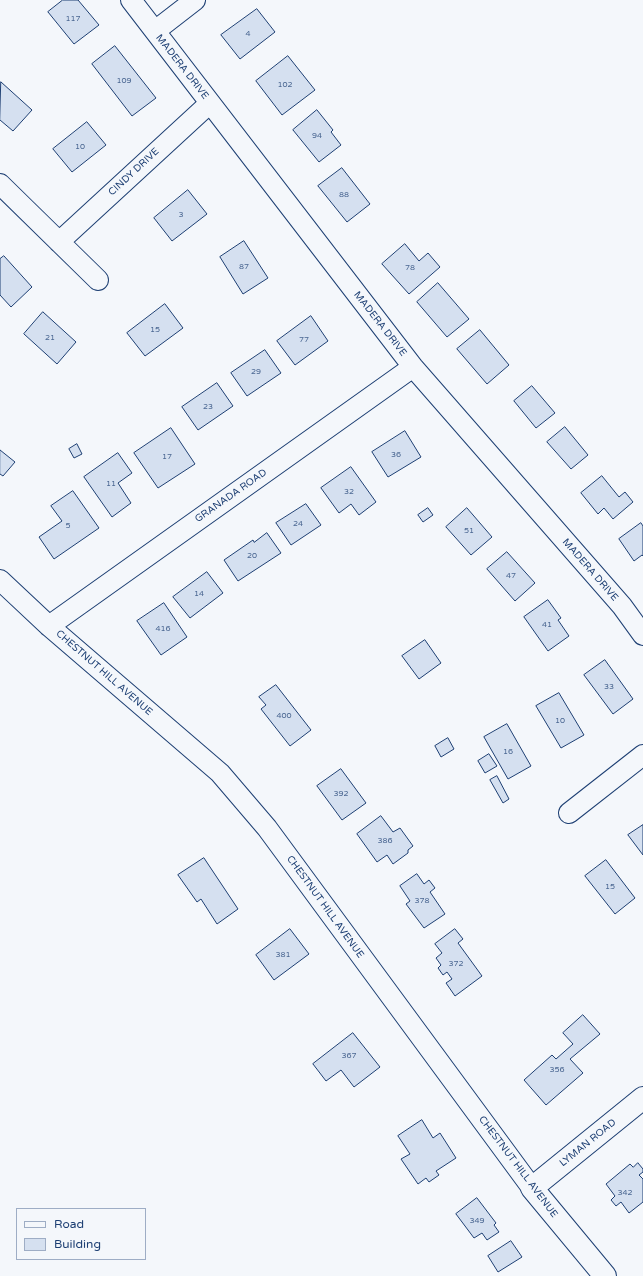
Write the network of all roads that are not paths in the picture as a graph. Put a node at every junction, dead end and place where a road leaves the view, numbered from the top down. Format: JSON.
{"nodes":[{"id":1,"x":131,"y":0,"type":"edge"},
{"id":2,"x":194,"y":0,"type":"edge"},
{"id":3,"x":155,"y":31,"type":"junction"},
{"id":4,"x":210,"y":103,"type":"junction"},
{"id":5,"x":0,"y":184,"type":"edge"},
{"id":6,"x":58,"y":242,"type":"junction"},
{"id":7,"x":98,"y":280,"type":"dead end"},
{"id":8,"x":413,"y":367,"type":"junction"},
{"id":9,"x":0,"y":580,"type":"edge"},
{"id":10,"x":49,"y":626,"type":"junction"},
{"id":11,"x":643,"y":635,"type":"edge"},
{"id":12,"x":643,"y":755,"type":"edge"},
{"id":13,"x":569,"y":813,"type":"dead end"},
{"id":14,"x":643,"y":1098,"type":"edge"},
{"id":15,"x":532,"y":1188,"type":"junction"},
{"id":16,"x":605,"y":1276,"type":"edge"}],
"edges":[{"from":1,"to":3,"type":"street","name":"MADERA DRIVE"},
{"from":2,"to":3,"type":"street"},
{"from":3,"to":4,"type":"street","name":"MADERA DRIVE"},
{"from":4,"to":6,"type":"street","name":"CINDY DRIVE"},
{"from":4,"to":8,"type":"street","name":"MADERA DRIVE"},
{"from":5,"to":6,"type":"street"},
{"from":6,"to":7,"type":"street"},
{"from":8,"to":10,"type":"street","name":"GRANADA ROAD"},
{"from":8,"to":11,"type":"street","name":"MADERA DRIVE"},
{"from":9,"to":10,"type":"street","name":"CHESTNUT HILL AVENUE"},
{"from":10,"to":15,"type":"street","name":"CHESTNUT HILL AVENUE"},
{"from":12,"to":13,"type":"street"},
{"from":14,"to":15,"type":"street","name":"LYMAN ROAD"},
{"from":15,"to":16,"type":"street","name":"CHESTNUT HILL AVENUE"}]}
